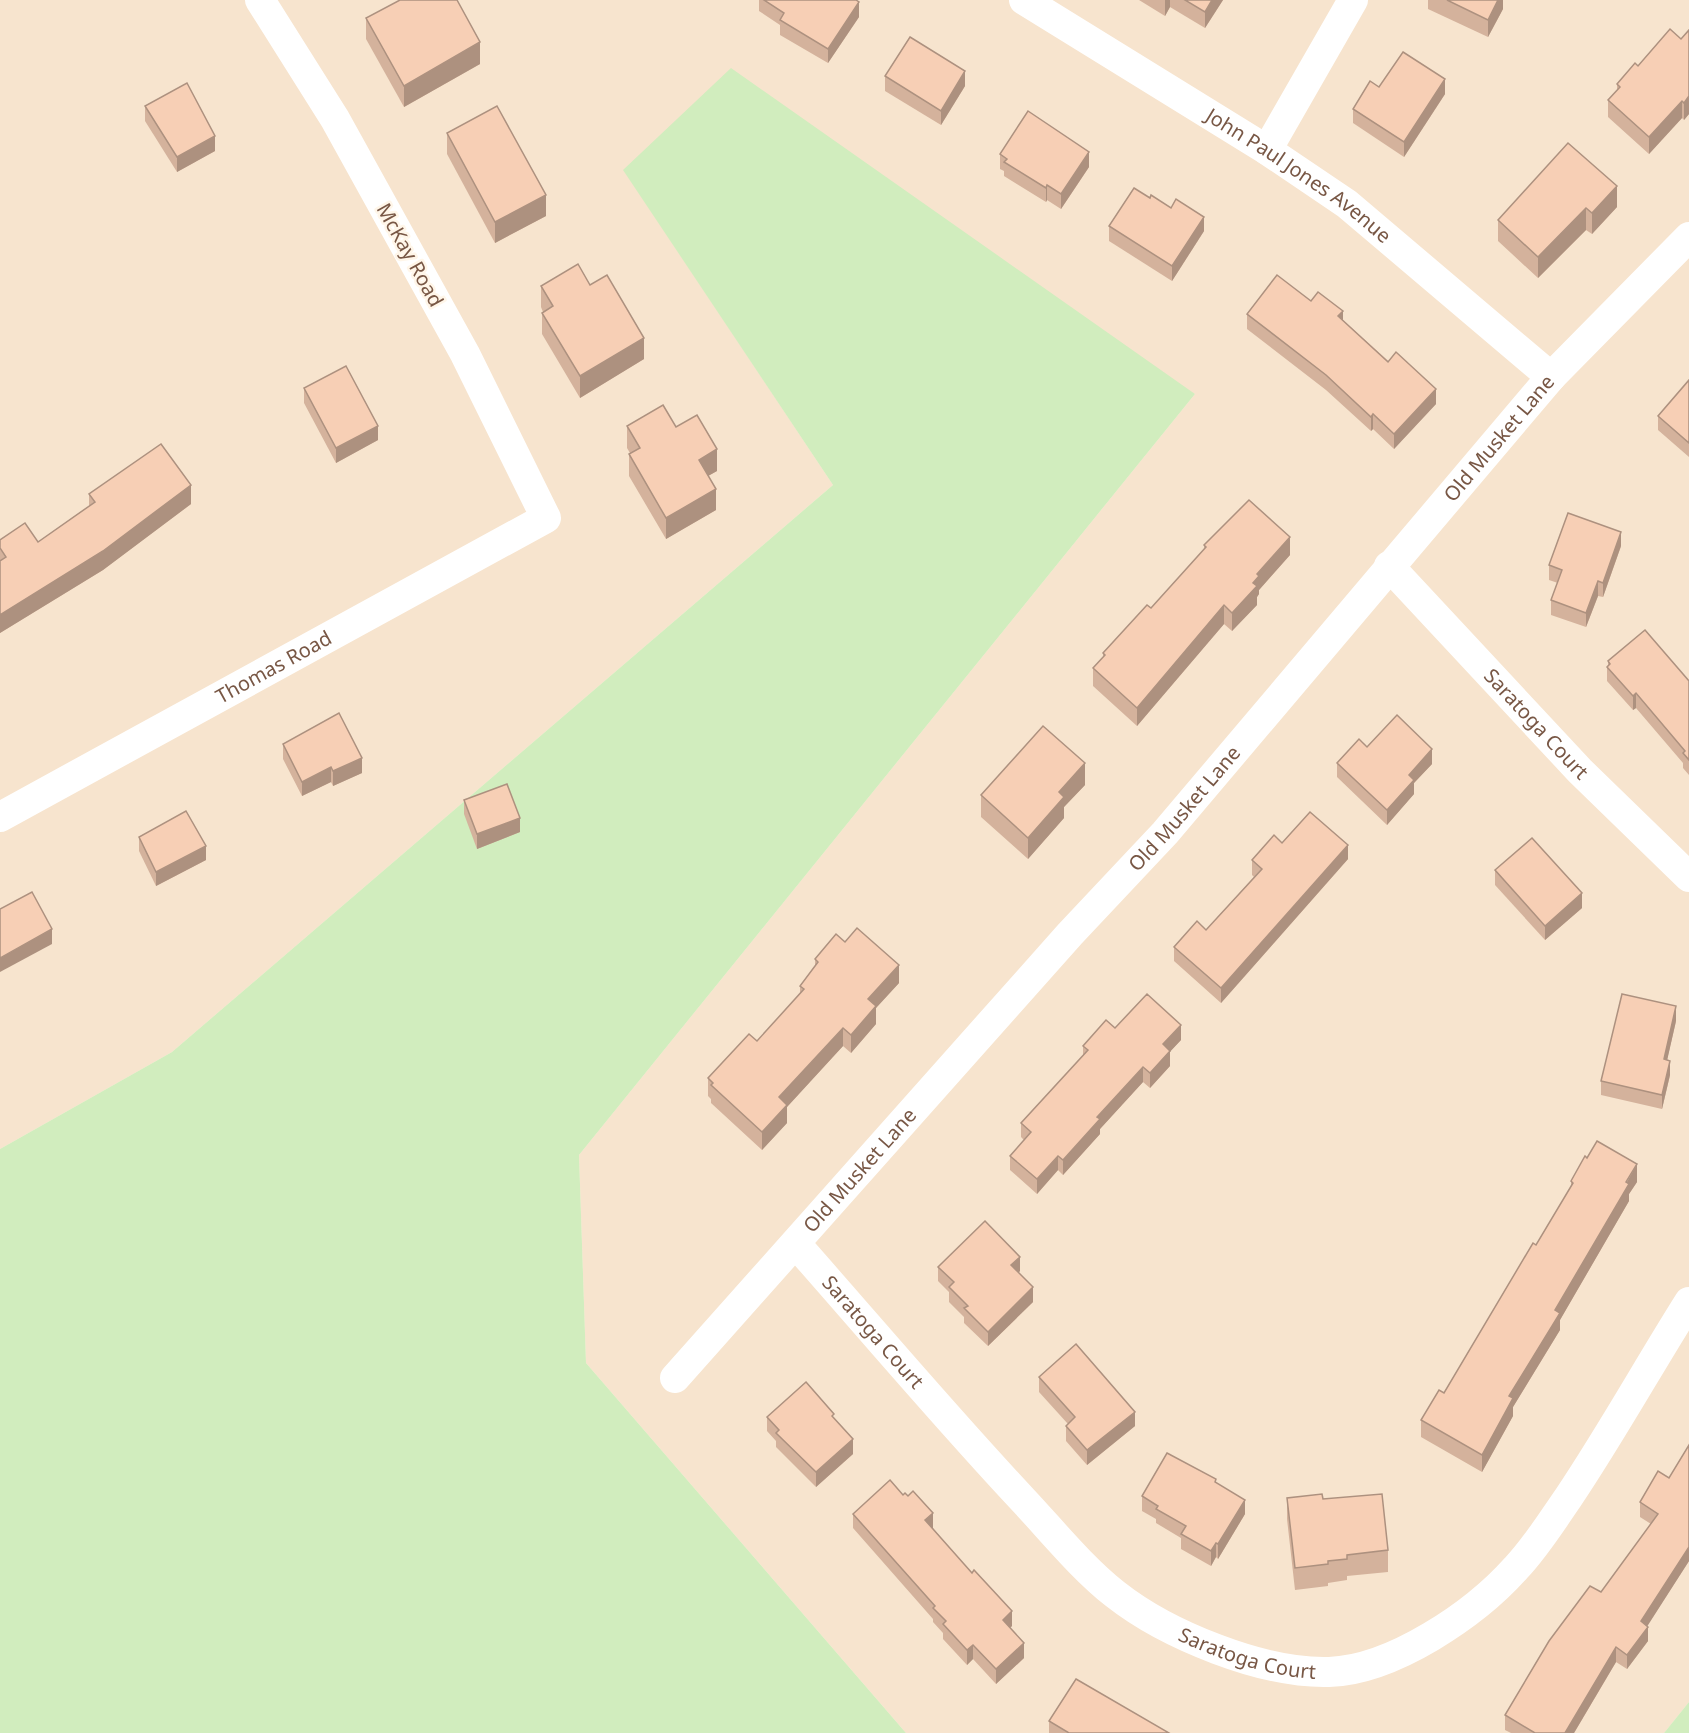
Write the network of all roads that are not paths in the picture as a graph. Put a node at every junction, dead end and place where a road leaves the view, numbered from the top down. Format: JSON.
{"nodes":[{"id":1,"x":260,"y":0,"type":"edge"},
{"id":2,"x":1024,"y":0,"type":"edge"},
{"id":3,"x":1353,"y":0,"type":"edge"},
{"id":4,"x":1267,"y":150,"type":"junction"},
{"id":5,"x":1689,"y":237,"type":"edge"},
{"id":6,"x":1551,"y":377,"type":"junction"},
{"id":7,"x":546,"y":518,"type":"joint"},
{"id":8,"x":1389,"y":566,"type":"junction"},
{"id":9,"x":0,"y":817,"type":"edge"},
{"id":10,"x":1689,"y":877,"type":"edge"},
{"id":11,"x":796,"y":1245,"type":"junction"},
{"id":12,"x":1689,"y":1302,"type":"edge"},
{"id":13,"x":675,"y":1378,"type":"dead end"}],
"edges":[{"from":1,"to":7,"type":"street","name":"McKay Road"},
{"from":2,"to":4,"type":"street","name":"John Paul Jones Avenue"},
{"from":3,"to":4,"type":"street"},
{"from":4,"to":6,"type":"street","name":"John Paul Jones Avenue"},
{"from":5,"to":6,"type":"street","name":"Old Musket Lane"},
{"from":6,"to":8,"type":"street","name":"Old Musket Lane"},
{"from":7,"to":9,"type":"street","name":"Thomas Road"},
{"from":8,"to":10,"type":"street","name":"Saratoga Court"},
{"from":8,"to":11,"type":"street","name":"Old Musket Lane"},
{"from":11,"to":12,"type":"street","name":"Saratoga Court"},
{"from":11,"to":13,"type":"street","name":"Old Musket Lane"}]}
